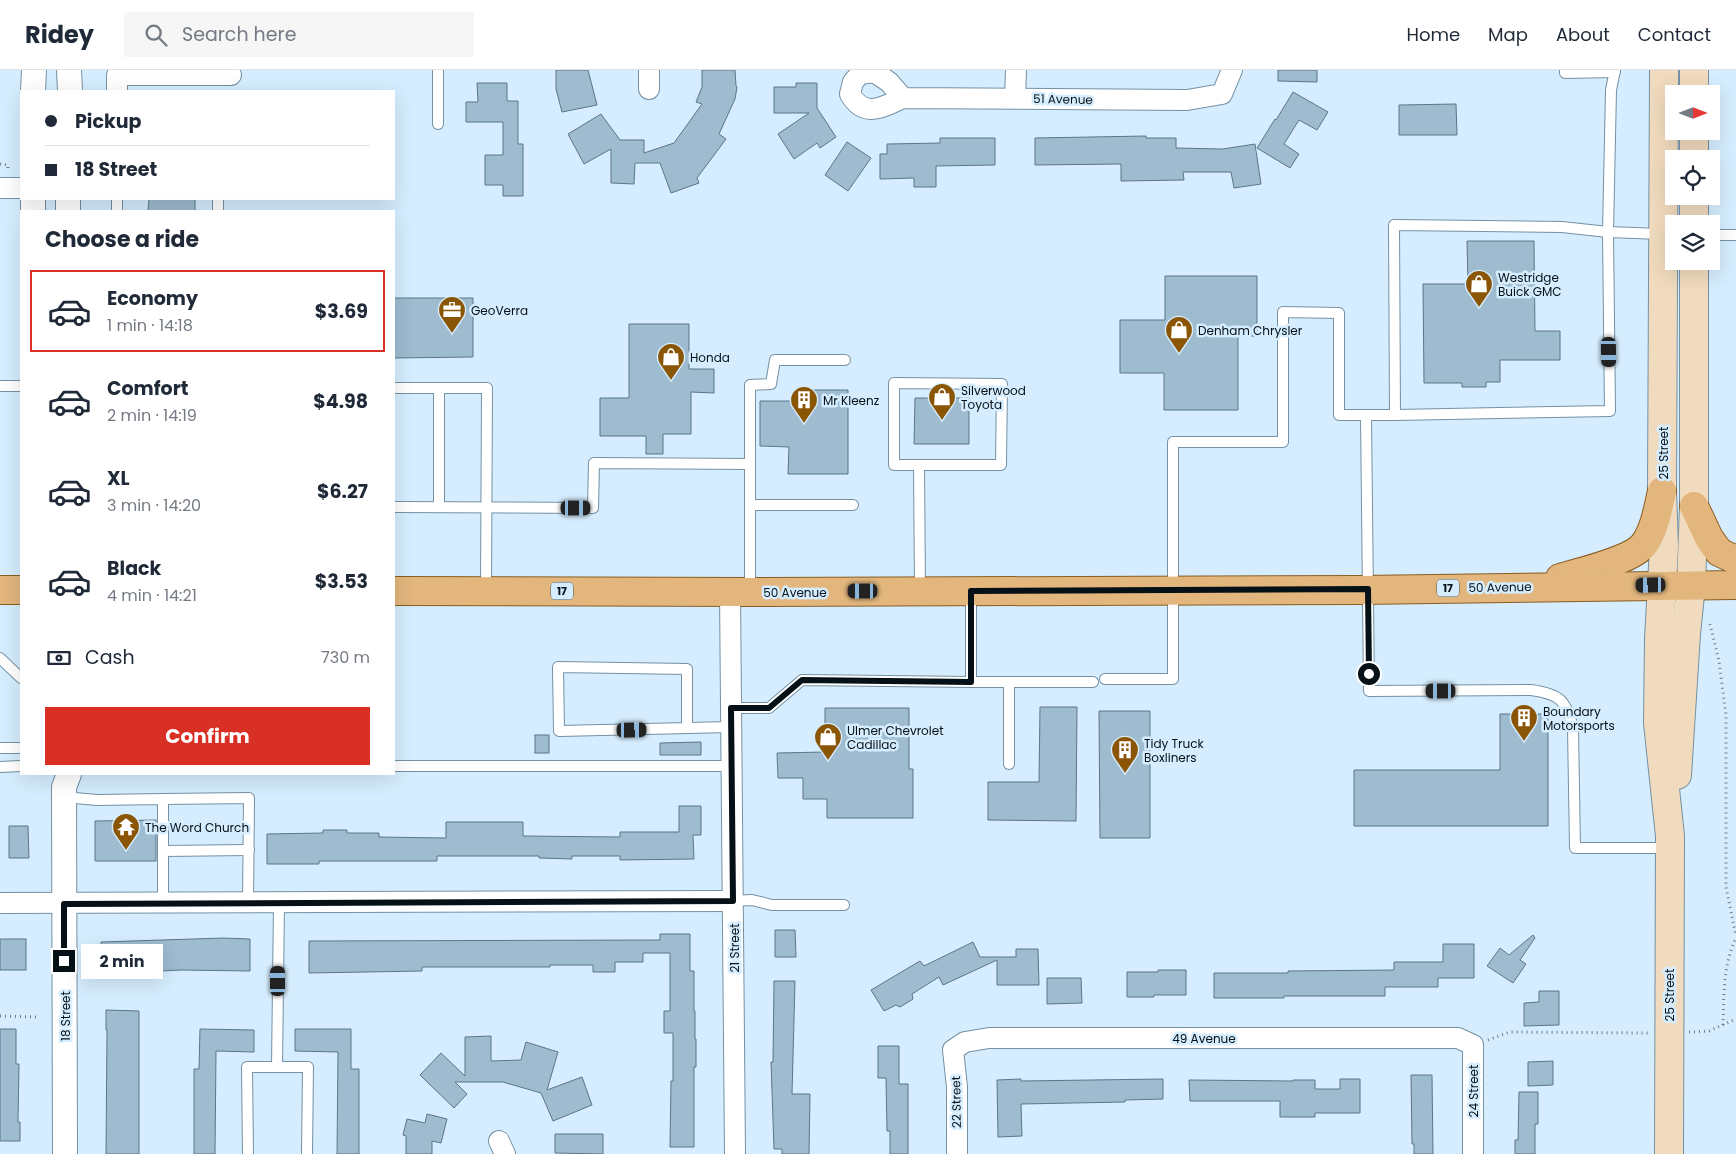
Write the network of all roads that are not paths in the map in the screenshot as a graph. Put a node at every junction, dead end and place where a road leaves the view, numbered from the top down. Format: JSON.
{"nodes":[{"id":1,"x":34,"y":70,"type":"edge"},
{"id":2,"x":69,"y":70,"type":"edge"},
{"id":3,"x":438,"y":70,"type":"edge"},
{"id":4,"x":1016,"y":70,"type":"edge"},
{"id":5,"x":1232,"y":70,"type":"edge"},
{"id":6,"x":1565,"y":70,"type":"edge"},
{"id":7,"x":1664,"y":70,"type":"edge"},
{"id":8,"x":1694,"y":70,"type":"edge"},
{"id":9,"x":1615,"y":71,"type":"edge"},
{"id":10,"x":231,"y":75,"type":"dead end"},
{"id":11,"x":1694,"y":85,"type":"edge"},
{"id":12,"x":33,"y":90,"type":"edge"},
{"id":13,"x":70,"y":90,"type":"edge"},
{"id":14,"x":117,"y":90,"type":"edge"},
{"id":15,"x":903,"y":98,"type":"dead end"},
{"id":16,"x":1015,"y":98,"type":"junction"},
{"id":17,"x":438,"y":124,"type":"dead end"},
{"id":18,"x":0,"y":188,"type":"edge"},
{"id":19,"x":20,"y":188,"type":"edge"},
{"id":20,"x":1668,"y":215,"type":"edge"},
{"id":21,"x":1608,"y":232,"type":"junction"},
{"id":22,"x":1665,"y":234,"type":"edge"},
{"id":23,"x":1720,"y":235,"type":"edge"},
{"id":24,"x":1736,"y":235,"type":"edge"},
{"id":25,"x":1668,"y":270,"type":"edge"},
{"id":26,"x":1694,"y":270,"type":"edge"},
{"id":27,"x":845,"y":360,"type":"dead end"},
{"id":28,"x":0,"y":386,"type":"edge"},
{"id":29,"x":20,"y":386,"type":"edge"},
{"id":30,"x":395,"y":388,"type":"edge"},
{"id":31,"x":439,"y":388,"type":"junction"},
{"id":32,"x":1366,"y":415,"type":"junction"},
{"id":33,"x":1395,"y":415,"type":"junction"},
{"id":34,"x":750,"y":464,"type":"junction"},
{"id":35,"x":919,"y":465,"type":"junction"},
{"id":36,"x":1662,"y":491,"type":"junction"},
{"id":37,"x":750,"y":505,"type":"junction"},
{"id":38,"x":853,"y":505,"type":"dead end"},
{"id":39,"x":1694,"y":506,"type":"junction"},
{"id":40,"x":395,"y":507,"type":"edge"},
{"id":41,"x":439,"y":507,"type":"junction"},
{"id":42,"x":486,"y":508,"type":"junction"},
{"id":43,"x":1736,"y":560,"type":"edge"},
{"id":44,"x":1736,"y":584,"type":"edge"},
{"id":45,"x":1663,"y":585,"type":"junction"},
{"id":46,"x":1691,"y":585,"type":"junction"},
{"id":47,"x":1536,"y":586,"type":"junction"},
{"id":48,"x":1368,"y":589,"type":"junction"},
{"id":49,"x":0,"y":590,"type":"edge"},
{"id":50,"x":20,"y":590,"type":"edge"},
{"id":51,"x":1172,"y":590,"type":"junction"},
{"id":52,"x":395,"y":591,"type":"edge"},
{"id":53,"x":486,"y":591,"type":"junction"},
{"id":54,"x":920,"y":591,"type":"junction"},
{"id":55,"x":971,"y":591,"type":"junction"},
{"id":56,"x":740,"y":592,"type":"junction"},
{"id":57,"x":0,"y":658,"type":"edge"},
{"id":58,"x":20,"y":677,"type":"edge"},
{"id":59,"x":1105,"y":679,"type":"dead end"},
{"id":60,"x":971,"y":682,"type":"junction"},
{"id":61,"x":1009,"y":682,"type":"junction"},
{"id":62,"x":1093,"y":682,"type":"dead end"},
{"id":63,"x":731,"y":718,"type":"junction"},
{"id":64,"x":687,"y":728,"type":"junction"},
{"id":65,"x":0,"y":748,"type":"edge"},
{"id":66,"x":20,"y":748,"type":"edge"},
{"id":67,"x":1009,"y":764,"type":"dead end"},
{"id":68,"x":0,"y":766,"type":"edge"},
{"id":69,"x":20,"y":766,"type":"edge"},
{"id":70,"x":395,"y":766,"type":"edge"},
{"id":71,"x":732,"y":766,"type":"junction"},
{"id":72,"x":64,"y":783,"type":"edge"},
{"id":73,"x":164,"y":799,"type":"junction"},
{"id":74,"x":1670,"y":842,"type":"junction"},
{"id":75,"x":249,"y":850,"type":"junction"},
{"id":76,"x":163,"y":851,"type":"junction"},
{"id":77,"x":733,"y":901,"type":"junction"},
{"id":78,"x":163,"y":903,"type":"junction"},
{"id":79,"x":248,"y":903,"type":"junction"},
{"id":80,"x":279,"y":903,"type":"junction"},
{"id":81,"x":0,"y":904,"type":"edge"},
{"id":82,"x":64,"y":904,"type":"junction"},
{"id":83,"x":844,"y":905,"type":"dead end"},
{"id":84,"x":1458,"y":1038,"type":"joint"},
{"id":85,"x":954,"y":1050,"type":"joint"},
{"id":86,"x":278,"y":1067,"type":"junction"},
{"id":87,"x":65,"y":1154,"type":"edge"},
{"id":88,"x":248,"y":1154,"type":"edge"},
{"id":89,"x":307,"y":1154,"type":"edge"},
{"id":90,"x":734,"y":1154,"type":"edge"},
{"id":91,"x":957,"y":1154,"type":"edge"},
{"id":92,"x":1473,"y":1154,"type":"edge"},
{"id":93,"x":1668,"y":1154,"type":"edge"}],
"edges":[{"from":1,"to":12,"type":"street"},
{"from":2,"to":13,"type":"street"},
{"from":3,"to":17,"type":"lane"},
{"from":4,"to":16,"type":"street"},
{"from":5,"to":16,"type":"street","name":"51 Avenue"},
{"from":6,"to":9,"type":"lane"},
{"from":7,"to":20,"type":"main road","name":"25 Street"},
{"from":8,"to":11,"type":"main road"},
{"from":9,"to":21,"type":"lane"},
{"from":10,"to":14,"type":"street"},
{"from":15,"to":16,"type":"street","name":"51 Avenue"},
{"from":18,"to":19,"type":"street"},
{"from":21,"to":22,"type":"lane"},
{"from":21,"to":33,"type":"lane"},
{"from":21,"to":33,"type":"lane"},
{"from":23,"to":24,"type":"lane"},
{"from":25,"to":36,"type":"main road","name":"25 Street"},
{"from":26,"to":39,"type":"main road","name":"25 Street"},
{"from":27,"to":34,"type":"lane"},
{"from":28,"to":29,"type":"lane"},
{"from":30,"to":31,"type":"lane"},
{"from":31,"to":41,"type":"lane"},
{"from":31,"to":42,"type":"lane"},
{"from":32,"to":33,"type":"lane"},
{"from":32,"to":48,"type":"lane"},
{"from":32,"to":51,"type":"lane"},
{"from":34,"to":37,"type":"lane"},
{"from":34,"to":42,"type":"lane"},
{"from":35,"to":35,"type":"lane"},
{"from":35,"to":54,"type":"lane"},
{"from":36,"to":45,"type":"main road","name":"25 Street"},
{"from":36,"to":47,"type":"main road"},
{"from":37,"to":38,"type":"lane"},
{"from":37,"to":56,"type":"lane"},
{"from":39,"to":43,"type":"main road"},
{"from":39,"to":46,"type":"main road","name":"25 Street"},
{"from":40,"to":41,"type":"lane"},
{"from":41,"to":42,"type":"lane"},
{"from":42,"to":53,"type":"lane"},
{"from":44,"to":46,"type":"main road","name":"50 Avenue","number":"17"},
{"from":45,"to":46,"type":"main road","name":"50 Avenue","number":"17"},
{"from":45,"to":47,"type":"main road","name":"50 Avenue","number":"17"},
{"from":45,"to":74,"type":"main road","name":"25 Street"},
{"from":46,"to":74,"type":"main road","name":"25 Street"},
{"from":47,"to":48,"type":"main road","name":"50 Avenue","number":"17"},
{"from":48,"to":51,"type":"main road","name":"50 Avenue","number":"17"},
{"from":48,"to":74,"type":"lane"},
{"from":49,"to":50,"type":"main road"},
{"from":51,"to":55,"type":"main road","name":"50 Avenue","number":"17"},
{"from":51,"to":59,"type":"lane"},
{"from":52,"to":53,"type":"main road","name":"50 Avenue","number":"17"},
{"from":53,"to":56,"type":"main road","name":"50 Avenue","number":"17"},
{"from":54,"to":55,"type":"main road","name":"50 Avenue","number":"17"},
{"from":54,"to":56,"type":"main road","name":"50 Avenue","number":"17"},
{"from":55,"to":60,"type":"lane"},
{"from":56,"to":63,"type":"street","name":"21 Street"},
{"from":57,"to":58,"type":"lane"},
{"from":60,"to":61,"type":"lane"},
{"from":60,"to":63,"type":"lane"},
{"from":61,"to":62,"type":"lane"},
{"from":61,"to":67,"type":"lane"},
{"from":63,"to":64,"type":"lane"},
{"from":63,"to":71,"type":"street","name":"21 Street"},
{"from":64,"to":64,"type":"lane"},
{"from":65,"to":66,"type":"lane"},
{"from":68,"to":69,"type":"lane"},
{"from":70,"to":71,"type":"lane"},
{"from":71,"to":77,"type":"street","name":"21 Street"},
{"from":72,"to":73,"type":"lane"},
{"from":72,"to":82,"type":"street","name":"18 Street"},
{"from":73,"to":75,"type":"lane"},
{"from":73,"to":76,"type":"lane"},
{"from":74,"to":93,"type":"main road","name":"25 Street"},
{"from":75,"to":76,"type":"lane"},
{"from":75,"to":79,"type":"lane"},
{"from":76,"to":78,"type":"lane"},
{"from":77,"to":80,"type":"street"},
{"from":77,"to":83,"type":"lane"},
{"from":77,"to":90,"type":"street","name":"21 Street"},
{"from":78,"to":79,"type":"street"},
{"from":78,"to":82,"type":"street"},
{"from":79,"to":80,"type":"street"},
{"from":80,"to":86,"type":"lane"},
{"from":81,"to":82,"type":"street"},
{"from":82,"to":87,"type":"street","name":"18 Street"},
{"from":84,"to":85,"type":"street","name":"49 Avenue"},
{"from":84,"to":92,"type":"street","name":"24 Street"},
{"from":85,"to":91,"type":"street","name":"22 Street"},
{"from":86,"to":88,"type":"lane"},
{"from":86,"to":89,"type":"lane"}]}
